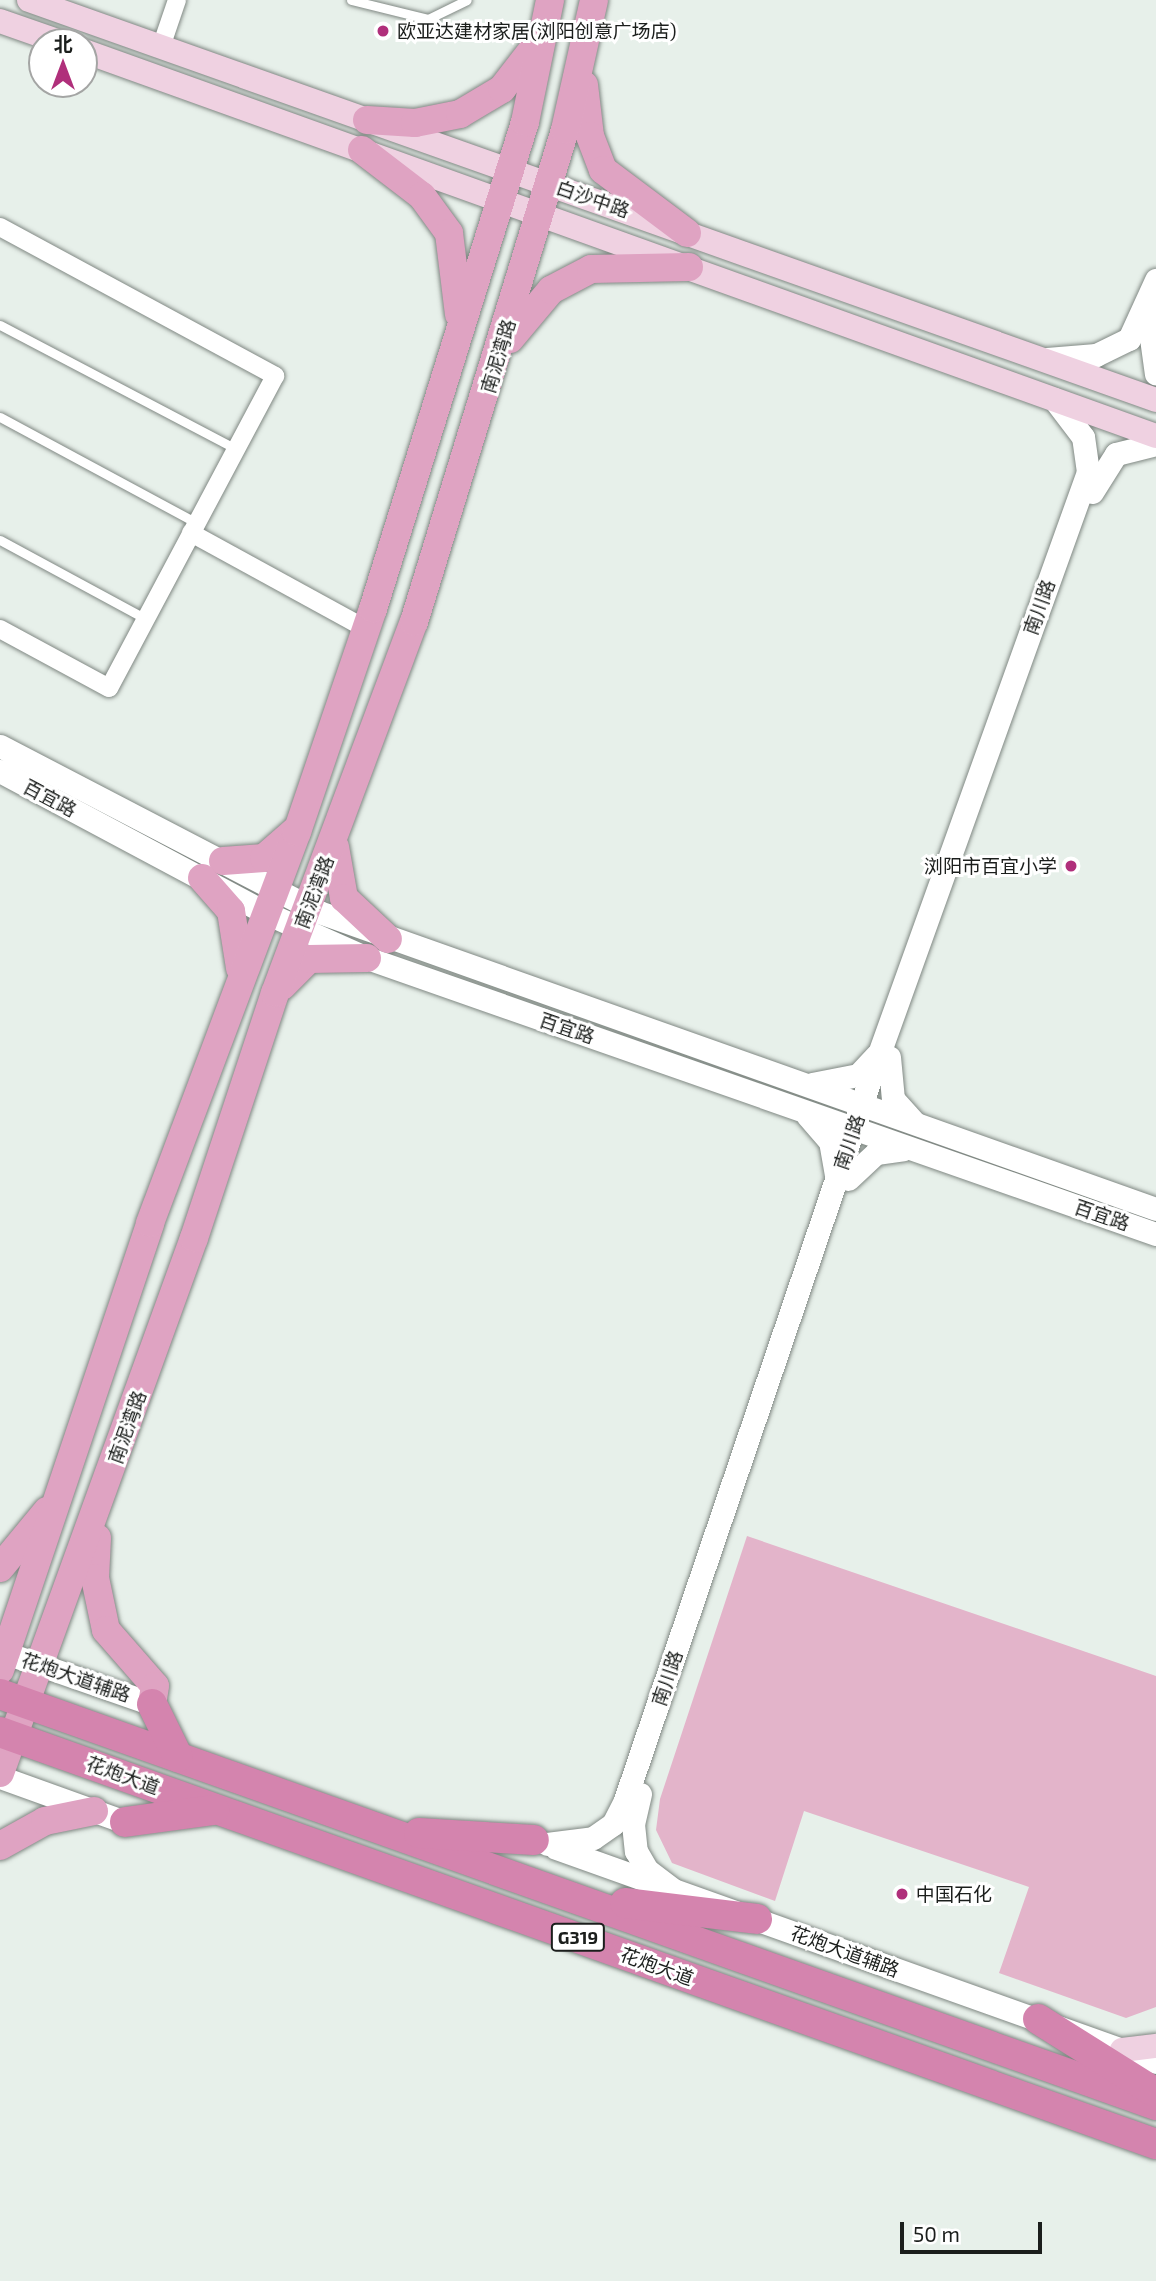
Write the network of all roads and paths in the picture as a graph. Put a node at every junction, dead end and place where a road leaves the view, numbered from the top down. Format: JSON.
{"nodes":[{"id":1,"x":29,"y":0,"type":"edge"},
{"id":2,"x":177,"y":0,"type":"edge"},
{"id":3,"x":351,"y":0,"type":"edge"},
{"id":4,"x":467,"y":0,"type":"edge"},
{"id":5,"x":550,"y":0,"type":"edge"},
{"id":6,"x":594,"y":0,"type":"edge"},
{"id":7,"x":0,"y":21,"type":"edge"},
{"id":8,"x":544,"y":30,"type":"junction"},
{"id":9,"x":28,"y":31,"type":"edge"},
{"id":10,"x":585,"y":39,"type":"junction"},
{"id":11,"x":161,"y":47,"type":"junction"},
{"id":12,"x":98,"y":56,"type":"edge"},
{"id":13,"x":368,"y":120,"type":"junction"},
{"id":14,"x":362,"y":150,"type":"junction"},
{"id":15,"x":511,"y":170,"type":"junction"},
{"id":16,"x":549,"y":184,"type":"junction"},
{"id":17,"x":502,"y":200,"type":"junction"},
{"id":18,"x":540,"y":214,"type":"junction"},
{"id":19,"x":0,"y":227,"type":"edge"},
{"id":20,"x":687,"y":233,"type":"junction"},
{"id":21,"x":689,"y":267,"type":"junction"},
{"id":22,"x":1156,"y":280,"type":"edge"},
{"id":23,"x":1156,"y":311,"type":"edge"},
{"id":24,"x":0,"y":325,"type":"edge"},
{"id":25,"x":458,"y":343,"type":"junction"},
{"id":26,"x":1039,"y":358,"type":"junction"},
{"id":27,"x":496,"y":362,"type":"junction"},
{"id":28,"x":1156,"y":374,"type":"edge"},
{"id":29,"x":1054,"y":399,"type":"junction"},
{"id":30,"x":1156,"y":400,"type":"edge"},
{"id":31,"x":0,"y":417,"type":"edge"},
{"id":32,"x":1156,"y":436,"type":"edge"},
{"id":33,"x":1156,"y":444,"type":"edge"},
{"id":34,"x":236,"y":449,"type":"junction"},
{"id":35,"x":194,"y":528,"type":"junction"},
{"id":36,"x":0,"y":540,"type":"edge"},
{"id":37,"x":146,"y":619,"type":"junction"},
{"id":38,"x":0,"y":629,"type":"edge"},
{"id":39,"x":366,"y":629,"type":"junction"},
{"id":40,"x":0,"y":746,"type":"edge"},
{"id":41,"x":0,"y":771,"type":"edge"},
{"id":42,"x":299,"y":826,"type":"junction"},
{"id":43,"x":337,"y":834,"type":"junction"},
{"id":44,"x":212,"y":870,"type":"junction"},
{"id":45,"x":270,"y":901,"type":"junction"},
{"id":46,"x":304,"y":918,"type":"junction"},
{"id":47,"x":388,"y":939,"type":"junction"},
{"id":48,"x":367,"y":958,"type":"junction"},
{"id":49,"x":237,"y":988,"type":"junction"},
{"id":50,"x":273,"y":1000,"type":"junction"},
{"id":51,"x":885,"y":1054,"type":"junction"},
{"id":52,"x":800,"y":1084,"type":"junction"},
{"id":53,"x":866,"y":1107,"type":"junction"},
{"id":54,"x":798,"y":1110,"type":"junction"},
{"id":55,"x":919,"y":1126,"type":"junction"},
{"id":56,"x":858,"y":1131,"type":"junction"},
{"id":57,"x":911,"y":1149,"type":"junction"},
{"id":58,"x":841,"y":1181,"type":"junction"},
{"id":59,"x":1156,"y":1209,"type":"edge"},
{"id":60,"x":1156,"y":1234,"type":"edge"},
{"id":61,"x":63,"y":1485,"type":"junction"},
{"id":62,"x":103,"y":1494,"type":"junction"},
{"id":63,"x":0,"y":1568,"type":"edge"},
{"id":64,"x":2,"y":1658,"type":"edge"},
{"id":65,"x":42,"y":1666,"type":"junction"},
{"id":66,"x":0,"y":1694,"type":"edge"},
{"id":67,"x":28,"y":1704,"type":"junction"},
{"id":68,"x":152,"y":1704,"type":"junction"},
{"id":69,"x":8,"y":1734,"type":"edge"},
{"id":70,"x":178,"y":1757,"type":"junction"},
{"id":71,"x":0,"y":1775,"type":"edge"},
{"id":72,"x":220,"y":1810,"type":"junction"},
{"id":73,"x":94,"y":1811,"type":"junction"},
{"id":74,"x":125,"y":1822,"type":"joint"},
{"id":75,"x":385,"y":1831,"type":"junction"},
{"id":76,"x":540,"y":1842,"type":"junction"},
{"id":77,"x":0,"y":1846,"type":"edge"},
{"id":78,"x":672,"y":1889,"type":"junction"},
{"id":79,"x":569,"y":1896,"type":"junction"},
{"id":80,"x":757,"y":1919,"type":"junction"},
{"id":81,"x":1038,"y":2019,"type":"junction"},
{"id":82,"x":1156,"y":2046,"type":"edge"},
{"id":83,"x":1122,"y":2050,"type":"junction"},
{"id":84,"x":1156,"y":2062,"type":"edge"},
{"id":85,"x":1156,"y":2093,"type":"edge"},
{"id":86,"x":1156,"y":2105,"type":"edge"},
{"id":87,"x":1156,"y":2144,"type":"edge"}],
"edges":[{"from":1,"to":11,"type":"main road","name":"白沙中路"},
{"from":2,"to":11,"type":"street"},
{"from":3,"to":4,"type":"lane"},
{"from":5,"to":8,"type":"main road","name":"南泥湾路"},
{"from":6,"to":10,"type":"main road","name":"南泥湾路"},
{"from":7,"to":9,"type":"main road"},
{"from":8,"to":13,"type":"main road"},
{"from":8,"to":15,"type":"main road","name":"南泥湾路"},
{"from":10,"to":16,"type":"main road","name":"南泥湾路"},
{"from":10,"to":20,"type":"main road"},
{"from":11,"to":13,"type":"main road","name":"白沙中路"},
{"from":12,"to":14,"type":"main road","name":"白沙中路"},
{"from":13,"to":15,"type":"main road","name":"白沙中路"},
{"from":14,"to":17,"type":"main road","name":"白沙中路"},
{"from":14,"to":25,"type":"main road"},
{"from":15,"to":16,"type":"main road","name":"白沙中路"},
{"from":15,"to":17,"type":"main road","name":"南泥湾路"},
{"from":16,"to":18,"type":"main road","name":"南泥湾路"},
{"from":16,"to":20,"type":"main road","name":"白沙中路"},
{"from":17,"to":18,"type":"main road","name":"白沙中路"},
{"from":17,"to":25,"type":"main road","name":"南泥湾路"},
{"from":18,"to":21,"type":"main road","name":"白沙中路"},
{"from":18,"to":27,"type":"main road","name":"南泥湾路"},
{"from":19,"to":34,"type":"street"},
{"from":20,"to":26,"type":"main road","name":"白沙中路"},
{"from":21,"to":27,"type":"main road"},
{"from":21,"to":29,"type":"main road","name":"白沙中路"},
{"from":22,"to":26,"type":"street"},
{"from":23,"to":28,"type":"street"},
{"from":24,"to":34,"type":"lane"},
{"from":25,"to":39,"type":"main road","name":"南泥湾路"},
{"from":26,"to":30,"type":"main road","name":"白沙中路"},
{"from":27,"to":43,"type":"main road","name":"南泥湾路"},
{"from":29,"to":32,"type":"main road","name":"白沙中路"},
{"from":29,"to":51,"type":"street","name":"南川路"},
{"from":31,"to":35,"type":"lane"},
{"from":33,"to":51,"type":"street","name":"南川路"},
{"from":34,"to":35,"type":"street"},
{"from":35,"to":37,"type":"street"},
{"from":35,"to":39,"type":"street"},
{"from":36,"to":37,"type":"lane"},
{"from":37,"to":38,"type":"street"},
{"from":39,"to":42,"type":"main road","name":"南泥湾路"},
{"from":40,"to":44,"type":"street","name":"百宜路"},
{"from":41,"to":44,"type":"street","name":"百宜路"},
{"from":42,"to":44,"type":"main road"},
{"from":42,"to":45,"type":"main road","name":"南泥湾路"},
{"from":43,"to":46,"type":"main road","name":"南泥湾路"},
{"from":43,"to":47,"type":"main road"},
{"from":44,"to":45,"type":"street","name":"百宜路"},
{"from":44,"to":49,"type":"main road"},
{"from":45,"to":46,"type":"street","name":"百宜路"},
{"from":45,"to":49,"type":"main road","name":"南泥湾路"},
{"from":46,"to":47,"type":"street","name":"百宜路"},
{"from":46,"to":48,"type":"street","name":"百宜路"},
{"from":46,"to":50,"type":"main road","name":"南泥湾路"},
{"from":47,"to":52,"type":"street","name":"百宜路"},
{"from":48,"to":50,"type":"main road"},
{"from":48,"to":54,"type":"street","name":"百宜路"},
{"from":49,"to":61,"type":"main road","name":"南泥湾路"},
{"from":50,"to":62,"type":"main road","name":"南泥湾路"},
{"from":51,"to":52,"type":"street"},
{"from":51,"to":53,"type":"street","name":"南川路"},
{"from":51,"to":55,"type":"street"},
{"from":52,"to":53,"type":"street","name":"百宜路"},
{"from":53,"to":55,"type":"street","name":"百宜路"},
{"from":53,"to":56,"type":"street","name":"南川路"},
{"from":54,"to":56,"type":"street","name":"百宜路"},
{"from":54,"to":58,"type":"street"},
{"from":55,"to":59,"type":"street","name":"百宜路"},
{"from":56,"to":57,"type":"street","name":"百宜路"},
{"from":56,"to":58,"type":"street","name":"南川路"},
{"from":57,"to":58,"type":"street"},
{"from":57,"to":60,"type":"street","name":"百宜路"},
{"from":58,"to":76,"type":"street","name":"南川路"},
{"from":58,"to":78,"type":"street","name":"南川路"},
{"from":61,"to":63,"type":"main road"},
{"from":61,"to":64,"type":"main road","name":"南泥湾路"},
{"from":62,"to":65,"type":"main road","name":"南泥湾路"},
{"from":62,"to":68,"type":"main road"},
{"from":64,"to":65,"type":"street","name":"花炮大道辅路"},
{"from":65,"to":67,"type":"main road","name":"南泥湾路"},
{"from":65,"to":68,"type":"street","name":"花炮大道辅路"},
{"from":66,"to":67,"type":"highway","name":"花炮大道","number":"G319"},
{"from":67,"to":69,"type":"main road","name":"南泥湾路"},
{"from":67,"to":70,"type":"highway","name":"花炮大道","number":"G319"},
{"from":68,"to":70,"type":"highway"},
{"from":69,"to":71,"type":"main road","name":"南泥湾路"},
{"from":69,"to":72,"type":"highway","name":"花炮大道","number":"G319"},
{"from":70,"to":75,"type":"highway","name":"花炮大道","number":"G319"},
{"from":71,"to":73,"type":"street"},
{"from":72,"to":74,"type":"highway"},
{"from":72,"to":87,"type":"highway","name":"花炮大道","number":"G319"},
{"from":73,"to":74,"type":"street"},
{"from":73,"to":77,"type":"main road"},
{"from":75,"to":76,"type":"highway"},
{"from":75,"to":79,"type":"highway","name":"花炮大道","number":"G319"},
{"from":76,"to":78,"type":"street","name":"花炮大道辅路"},
{"from":78,"to":80,"type":"street","name":"花炮大道辅路"},
{"from":79,"to":80,"type":"highway"},
{"from":79,"to":86,"type":"highway","name":"花炮大道","number":"G319"},
{"from":80,"to":81,"type":"street","name":"花炮大道辅路"},
{"from":81,"to":83,"type":"street","name":"花炮大道辅路"},
{"from":81,"to":85,"type":"highway"},
{"from":82,"to":83,"type":"main road"},
{"from":83,"to":84,"type":"street","name":"花炮大道辅路"}]}
